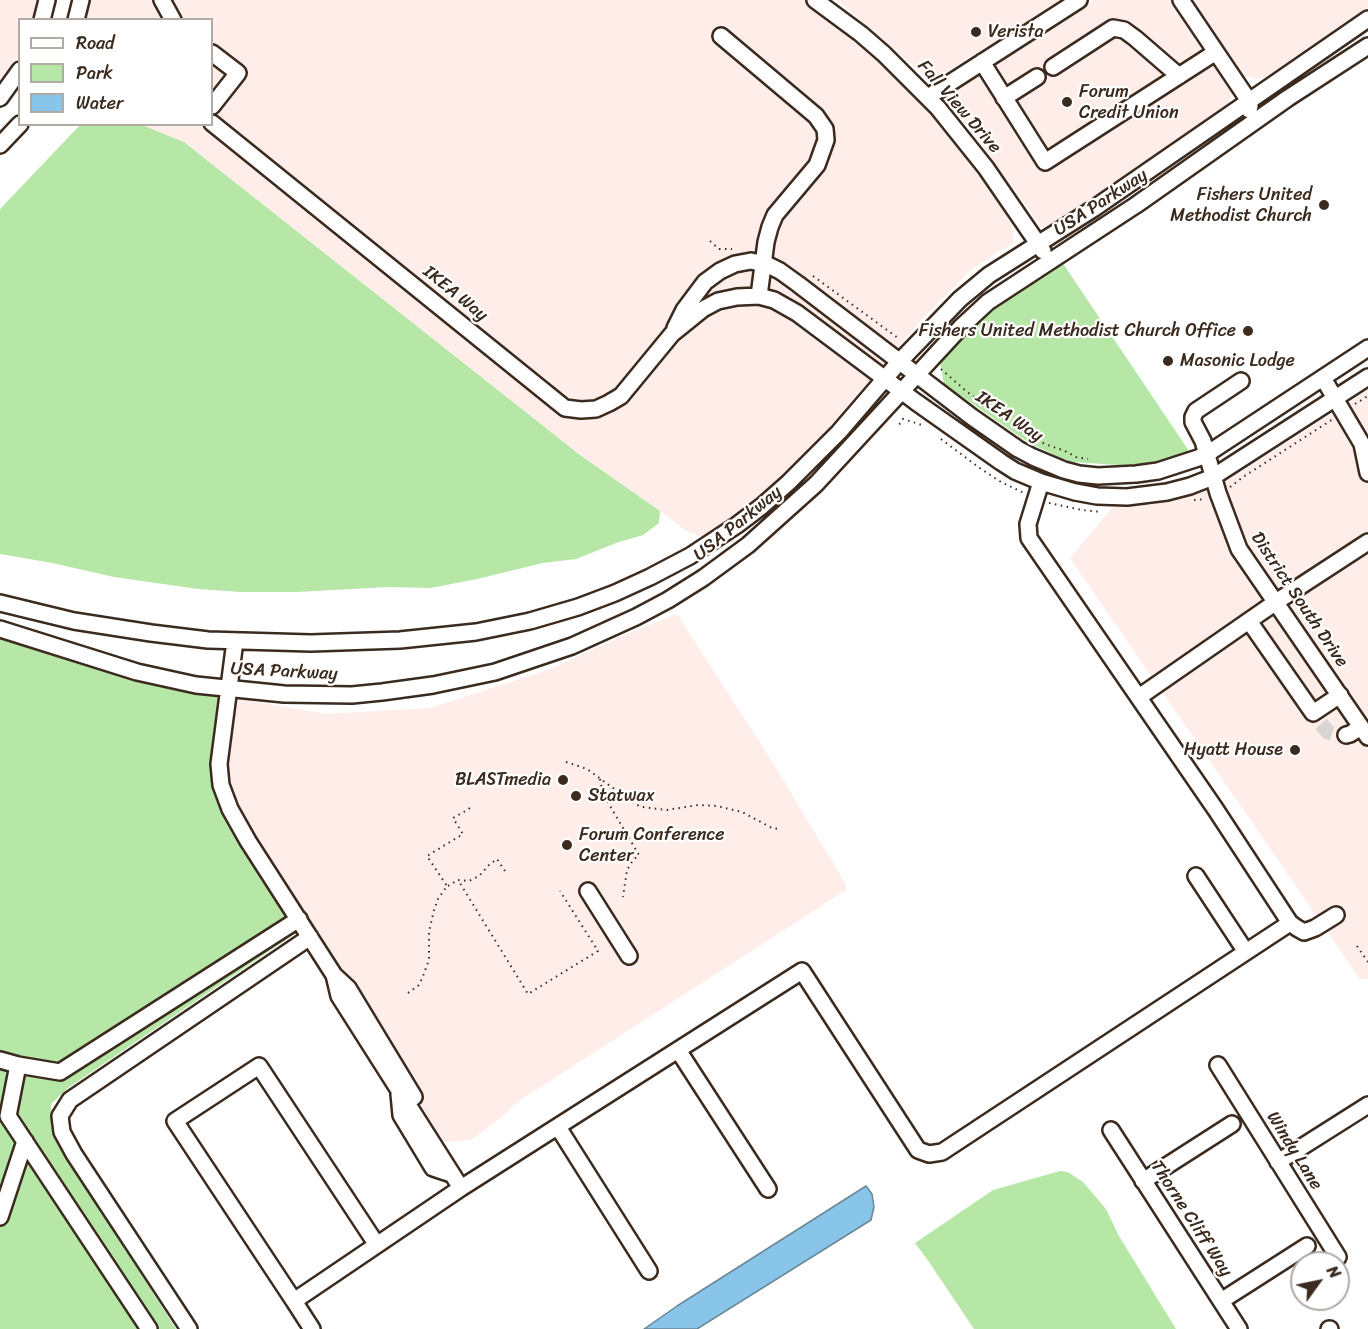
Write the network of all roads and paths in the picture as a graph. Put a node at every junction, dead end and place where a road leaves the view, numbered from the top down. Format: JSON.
{"nodes":[{"id":1,"x":47,"y":0,"type":"edge"},
{"id":2,"x":81,"y":0,"type":"edge"},
{"id":3,"x":162,"y":0,"type":"edge"},
{"id":4,"x":815,"y":0,"type":"edge"},
{"id":5,"x":1078,"y":0,"type":"edge"},
{"id":6,"x":1181,"y":0,"type":"edge"},
{"id":7,"x":42,"y":18,"type":"edge"},
{"id":8,"x":76,"y":18,"type":"edge"},
{"id":9,"x":171,"y":18,"type":"edge"},
{"id":10,"x":1368,"y":19,"type":"edge"},
{"id":11,"x":721,"y":36,"type":"dead end"},
{"id":12,"x":1329,"y":45,"type":"junction"},
{"id":13,"x":1368,"y":46,"type":"edge"},
{"id":14,"x":1216,"y":52,"type":"junction"},
{"id":15,"x":213,"y":54,"type":"edge"},
{"id":16,"x":982,"y":62,"type":"junction"},
{"id":17,"x":1053,"y":67,"type":"dead end"},
{"id":18,"x":18,"y":73,"type":"edge"},
{"id":19,"x":1179,"y":76,"type":"junction"},
{"id":20,"x":1037,"y":77,"type":"dead end"},
{"id":21,"x":928,"y":97,"type":"junction"},
{"id":22,"x":0,"y":98,"type":"edge"},
{"id":23,"x":1004,"y":98,"type":"junction"},
{"id":24,"x":1249,"y":101,"type":"junction"},
{"id":25,"x":213,"y":105,"type":"edge"},
{"id":26,"x":1272,"y":111,"type":"junction"},
{"id":27,"x":213,"y":124,"type":"edge"},
{"id":28,"x":18,"y":126,"type":"edge"},
{"id":29,"x":0,"y":145,"type":"edge"},
{"id":30,"x":1176,"y":177,"type":"junction"},
{"id":31,"x":710,"y":241,"type":"dead end"},
{"id":32,"x":1038,"y":243,"type":"junction"},
{"id":33,"x":742,"y":250,"type":"dead end"},
{"id":34,"x":1050,"y":261,"type":"junction"},
{"id":35,"x":763,"y":264,"type":"junction"},
{"id":36,"x":808,"y":272,"type":"dead end"},
{"id":37,"x":759,"y":296,"type":"junction"},
{"id":38,"x":672,"y":334,"type":"junction"},
{"id":39,"x":898,"y":338,"type":"dead end"},
{"id":40,"x":1368,"y":348,"type":"edge"},
{"id":41,"x":900,"y":361,"type":"junction"},
{"id":42,"x":941,"y":369,"type":"dead end"},
{"id":43,"x":917,"y":375,"type":"junction"},
{"id":44,"x":1368,"y":377,"type":"edge"},
{"id":45,"x":1323,"y":378,"type":"junction"},
{"id":46,"x":885,"y":379,"type":"junction"},
{"id":47,"x":1241,"y":381,"type":"dead end"},
{"id":48,"x":902,"y":392,"type":"junction"},
{"id":49,"x":1368,"y":396,"type":"edge"},
{"id":50,"x":1340,"y":405,"type":"junction"},
{"id":51,"x":1206,"y":454,"type":"junction"},
{"id":52,"x":1093,"y":460,"type":"dead end"},
{"id":53,"x":1368,"y":473,"type":"edge"},
{"id":54,"x":1213,"y":477,"type":"junction"},
{"id":55,"x":1041,"y":482,"type":"junction"},
{"id":56,"x":1228,"y":489,"type":"dead end"},
{"id":57,"x":1368,"y":542,"type":"edge"},
{"id":58,"x":1276,"y":602,"type":"junction"},
{"id":59,"x":0,"y":603,"type":"edge"},
{"id":60,"x":1249,"y":621,"type":"junction"},
{"id":61,"x":0,"y":629,"type":"edge"},
{"id":62,"x":235,"y":641,"type":"junction"},
{"id":63,"x":229,"y":689,"type":"junction"},
{"id":64,"x":1340,"y":695,"type":"junction"},
{"id":65,"x":1139,"y":697,"type":"junction"},
{"id":66,"x":1365,"y":732,"type":"edge"},
{"id":67,"x":1346,"y":735,"type":"tunnel mouth"},
{"id":68,"x":566,"y":762,"type":"dead end"},
{"id":69,"x":600,"y":779,"type":"junction"},
{"id":70,"x":470,"y":805,"type":"dead end"},
{"id":71,"x":778,"y":829,"type":"dead end"},
{"id":72,"x":505,"y":871,"type":"dead end"},
{"id":73,"x":1196,"y":876,"type":"dead end"},
{"id":74,"x":458,"y":880,"type":"junction"},
{"id":75,"x":447,"y":886,"type":"junction"},
{"id":76,"x":560,"y":891,"type":"dead end"},
{"id":77,"x":588,"y":891,"type":"dead end"},
{"id":78,"x":623,"y":897,"type":"dead end"},
{"id":79,"x":1335,"y":915,"type":"dead end"},
{"id":80,"x":299,"y":919,"type":"junction"},
{"id":81,"x":1290,"y":922,"type":"junction"},
{"id":82,"x":310,"y":937,"type":"junction"},
{"id":83,"x":1357,"y":946,"type":"dead end"},
{"id":84,"x":1246,"y":952,"type":"junction"},
{"id":85,"x":629,"y":956,"type":"dead end"},
{"id":86,"x":1368,"y":962,"type":"edge"},
{"id":87,"x":334,"y":975,"type":"junction"},
{"id":88,"x":408,"y":993,"type":"dead end"},
{"id":89,"x":678,"y":1050,"type":"junction"},
{"id":90,"x":0,"y":1060,"type":"edge"},
{"id":91,"x":18,"y":1065,"type":"junction"},
{"id":92,"x":1218,"y":1065,"type":"dead end"},
{"id":93,"x":399,"y":1090,"type":"junction"},
{"id":94,"x":413,"y":1105,"type":"junction"},
{"id":95,"x":1368,"y":1105,"type":"edge"},
{"id":96,"x":1232,"y":1124,"type":"dead end"},
{"id":97,"x":558,"y":1127,"type":"junction"},
{"id":98,"x":1111,"y":1130,"type":"dead end"},
{"id":99,"x":25,"y":1141,"type":"junction"},
{"id":100,"x":1278,"y":1162,"type":"junction"},
{"id":101,"x":451,"y":1174,"type":"junction"},
{"id":102,"x":1143,"y":1180,"type":"junction"},
{"id":103,"x":461,"y":1188,"type":"junction"},
{"id":104,"x":768,"y":1189,"type":"dead end"},
{"id":105,"x":0,"y":1217,"type":"edge"},
{"id":106,"x":377,"y":1245,"type":"junction"},
{"id":107,"x":1307,"y":1246,"type":"dead end"},
{"id":108,"x":1334,"y":1251,"type":"edge"},
{"id":109,"x":649,"y":1271,"type":"dead end"},
{"id":110,"x":294,"y":1301,"type":"junction"},
{"id":111,"x":1221,"y":1301,"type":"junction"},
{"id":112,"x":149,"y":1329,"type":"edge"},
{"id":113,"x":189,"y":1329,"type":"edge"},
{"id":114,"x":312,"y":1329,"type":"edge"},
{"id":115,"x":1239,"y":1329,"type":"edge"}],
"edges":[{"from":1,"to":7,"type":"street"},
{"from":2,"to":8,"type":"street"},
{"from":3,"to":9,"type":"street"},
{"from":4,"to":21,"type":"street","name":"Fall View Drive"},
{"from":5,"to":16,"type":"street"},
{"from":6,"to":14,"type":"street"},
{"from":10,"to":12,"type":"street","name":"USA Parkway"},
{"from":11,"to":35,"type":"street"},
{"from":12,"to":24,"type":"street","name":"USA Parkway"},
{"from":12,"to":26,"type":"street"},
{"from":13,"to":26,"type":"street","name":"USA Parkway"},
{"from":14,"to":19,"type":"street"},
{"from":14,"to":24,"type":"street"},
{"from":15,"to":25,"type":"street"},
{"from":16,"to":21,"type":"street"},
{"from":16,"to":23,"type":"street"},
{"from":17,"to":19,"type":"street"},
{"from":18,"to":22,"type":"street"},
{"from":19,"to":23,"type":"street"},
{"from":20,"to":23,"type":"street"},
{"from":21,"to":32,"type":"street","name":"Fall View Drive"},
{"from":24,"to":30,"type":"street"},
{"from":24,"to":32,"type":"street","name":"USA Parkway"},
{"from":26,"to":30,"type":"street","name":"USA Parkway"},
{"from":27,"to":38,"type":"street","name":"IKEA Way"},
{"from":28,"to":29,"type":"street"},
{"from":30,"to":34,"type":"street","name":"USA Parkway"},
{"from":31,"to":33,"type":"path"},
{"from":32,"to":34,"type":"street","name":"Fall View Drive"},
{"from":32,"to":41,"type":"street","name":"USA Parkway"},
{"from":34,"to":43,"type":"street","name":"USA Parkway"},
{"from":35,"to":37,"type":"street"},
{"from":35,"to":38,"type":"street","name":"IKEA Way"},
{"from":35,"to":41,"type":"street","name":"IKEA Way"},
{"from":36,"to":39,"type":"path"},
{"from":37,"to":38,"type":"street","name":"IKEA Way"},
{"from":37,"to":46,"type":"street","name":"IKEA Way"},
{"from":40,"to":45,"type":"street","name":"IKEA Way"},
{"from":41,"to":43,"type":"street","name":"IKEA Way"},
{"from":41,"to":46,"type":"street","name":"USA Parkway"},
{"from":42,"to":52,"type":"path"},
{"from":43,"to":48,"type":"street","name":"USA Parkway"},
{"from":43,"to":51,"type":"street","name":"IKEA Way"},
{"from":44,"to":50,"type":"street","name":"IKEA Way"},
{"from":45,"to":50,"type":"street"},
{"from":45,"to":51,"type":"street","name":"IKEA Way"},
{"from":46,"to":48,"type":"street","name":"IKEA Way"},
{"from":46,"to":62,"type":"street","name":"USA Parkway"},
{"from":47,"to":51,"type":"street","name":"District South Drive"},
{"from":48,"to":55,"type":"street","name":"IKEA Way"},
{"from":48,"to":63,"type":"street","name":"USA Parkway"},
{"from":49,"to":50,"type":"path"},
{"from":50,"to":53,"type":"street"},
{"from":50,"to":54,"type":"street","name":"IKEA Way"},
{"from":50,"to":56,"type":"path"},
{"from":51,"to":54,"type":"street","name":"District South Drive"},
{"from":54,"to":55,"type":"street","name":"IKEA Way"},
{"from":54,"to":58,"type":"street","name":"District South Drive"},
{"from":55,"to":65,"type":"street"},
{"from":57,"to":58,"type":"street"},
{"from":58,"to":60,"type":"street"},
{"from":58,"to":64,"type":"street","name":"District South Drive"},
{"from":59,"to":62,"type":"street","name":"USA Parkway"},
{"from":60,"to":64,"type":"street"},
{"from":60,"to":65,"type":"street"},
{"from":61,"to":63,"type":"street","name":"USA Parkway"},
{"from":62,"to":63,"type":"street"},
{"from":63,"to":80,"type":"street"},
{"from":64,"to":66,"type":"street","name":"District South Drive"},
{"from":65,"to":81,"type":"street"},
{"from":66,"to":67,"type":"street"},
{"from":68,"to":69,"type":"path"},
{"from":69,"to":71,"type":"path"},
{"from":69,"to":78,"type":"path"},
{"from":70,"to":75,"type":"path"},
{"from":72,"to":74,"type":"path"},
{"from":73,"to":84,"type":"street"},
{"from":74,"to":75,"type":"path"},
{"from":74,"to":76,"type":"path"},
{"from":75,"to":88,"type":"path"},
{"from":77,"to":85,"type":"street"},
{"from":79,"to":81,"type":"street"},
{"from":80,"to":82,"type":"street"},
{"from":80,"to":91,"type":"street"},
{"from":81,"to":84,"type":"street"},
{"from":82,"to":87,"type":"street"},
{"from":82,"to":113,"type":"street"},
{"from":83,"to":86,"type":"path"},
{"from":84,"to":89,"type":"street"},
{"from":87,"to":93,"type":"street"},
{"from":87,"to":94,"type":"street"},
{"from":89,"to":97,"type":"street"},
{"from":89,"to":104,"type":"street"},
{"from":90,"to":91,"type":"street"},
{"from":91,"to":99,"type":"street"},
{"from":92,"to":100,"type":"street","name":"Windy Lane"},
{"from":93,"to":94,"type":"street"},
{"from":93,"to":101,"type":"street"},
{"from":94,"to":101,"type":"street"},
{"from":95,"to":100,"type":"street"},
{"from":96,"to":102,"type":"street"},
{"from":97,"to":103,"type":"street"},
{"from":97,"to":109,"type":"street"},
{"from":98,"to":102,"type":"street","name":"Thorne Cliff Way"},
{"from":99,"to":105,"type":"street"},
{"from":99,"to":112,"type":"street"},
{"from":100,"to":108,"type":"street","name":"Windy Lane"},
{"from":101,"to":103,"type":"street"},
{"from":102,"to":111,"type":"street","name":"Thorne Cliff Way"},
{"from":103,"to":106,"type":"street"},
{"from":106,"to":110,"type":"street"},
{"from":106,"to":110,"type":"street"},
{"from":107,"to":111,"type":"street"},
{"from":110,"to":114,"type":"street"},
{"from":111,"to":115,"type":"street","name":"Thorne Cliff Way"}]}
